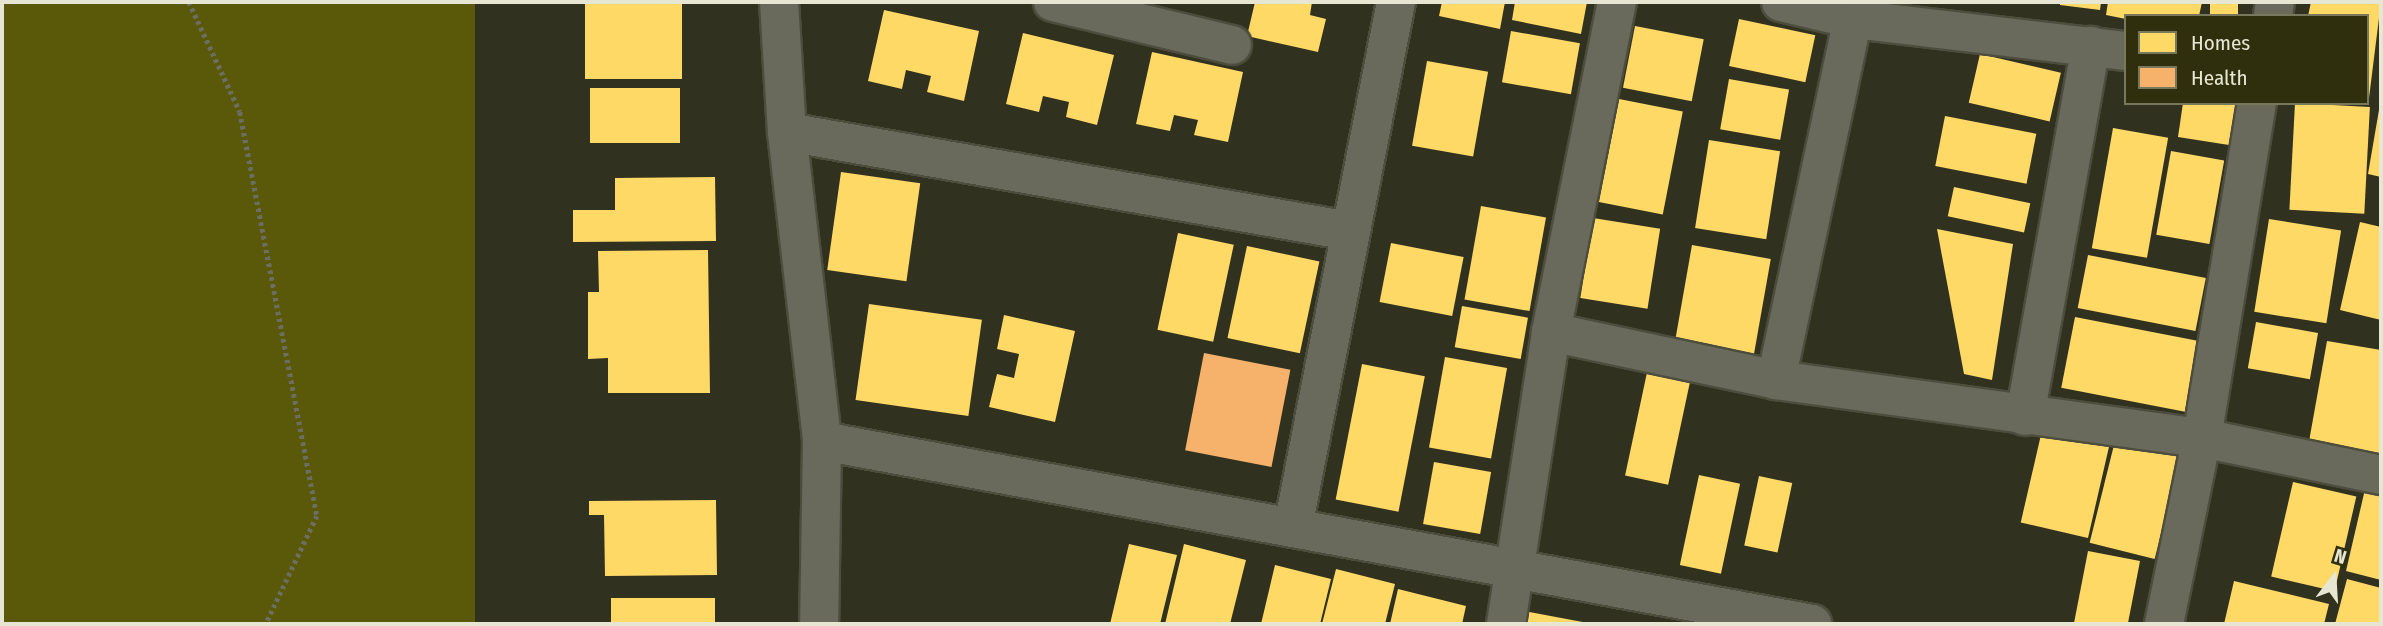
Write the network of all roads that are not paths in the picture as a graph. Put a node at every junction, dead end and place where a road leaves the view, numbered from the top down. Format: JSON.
{"nodes":[{"id":1,"x":779,"y":2,"type":"edge"},
{"id":2,"x":1053,"y":2,"type":"edge"},
{"id":3,"x":1396,"y":2,"type":"edge"},
{"id":4,"x":1617,"y":2,"type":"edge"},
{"id":5,"x":1781,"y":2,"type":"edge"},
{"id":6,"x":1853,"y":19,"type":"junction"},
{"id":7,"x":1232,"y":46,"type":"dead end"},
{"id":8,"x":2108,"y":48,"type":"edge"},
{"id":9,"x":2257,"y":105,"type":"edge"},
{"id":10,"x":787,"y":132,"type":"junction"},
{"id":11,"x":1349,"y":231,"type":"junction"},
{"id":12,"x":1552,"y":332,"type":"junction"},
{"id":13,"x":1776,"y":380,"type":"junction"},
{"id":14,"x":2025,"y":416,"type":"junction"},
{"id":15,"x":2202,"y":438,"type":"junction"},
{"id":16,"x":822,"y":441,"type":"junction"},
{"id":17,"x":2381,"y":475,"type":"edge"},
{"id":18,"x":1293,"y":527,"type":"junction"},
{"id":19,"x":1516,"y":571,"type":"junction"},
{"id":20,"x":819,"y":624,"type":"edge"},
{"id":21,"x":1506,"y":624,"type":"edge"},
{"id":22,"x":1812,"y":624,"type":"edge"},
{"id":23,"x":2164,"y":624,"type":"edge"}],
"edges":[{"from":1,"to":10,"type":"street"},
{"from":2,"to":7,"type":"street"},
{"from":3,"to":11,"type":"street"},
{"from":4,"to":12,"type":"street"},
{"from":5,"to":6,"type":"street"},
{"from":6,"to":8,"type":"street"},
{"from":6,"to":13,"type":"street"},
{"from":8,"to":14,"type":"street"},
{"from":9,"to":15,"type":"street"},
{"from":10,"to":11,"type":"street"},
{"from":10,"to":16,"type":"street"},
{"from":11,"to":18,"type":"street"},
{"from":12,"to":13,"type":"street"},
{"from":12,"to":19,"type":"street"},
{"from":13,"to":14,"type":"street"},
{"from":14,"to":15,"type":"street"},
{"from":15,"to":17,"type":"street"},
{"from":15,"to":23,"type":"street"},
{"from":16,"to":18,"type":"street"},
{"from":16,"to":20,"type":"street"},
{"from":18,"to":19,"type":"street"},
{"from":19,"to":21,"type":"street"},
{"from":19,"to":22,"type":"street"}]}
